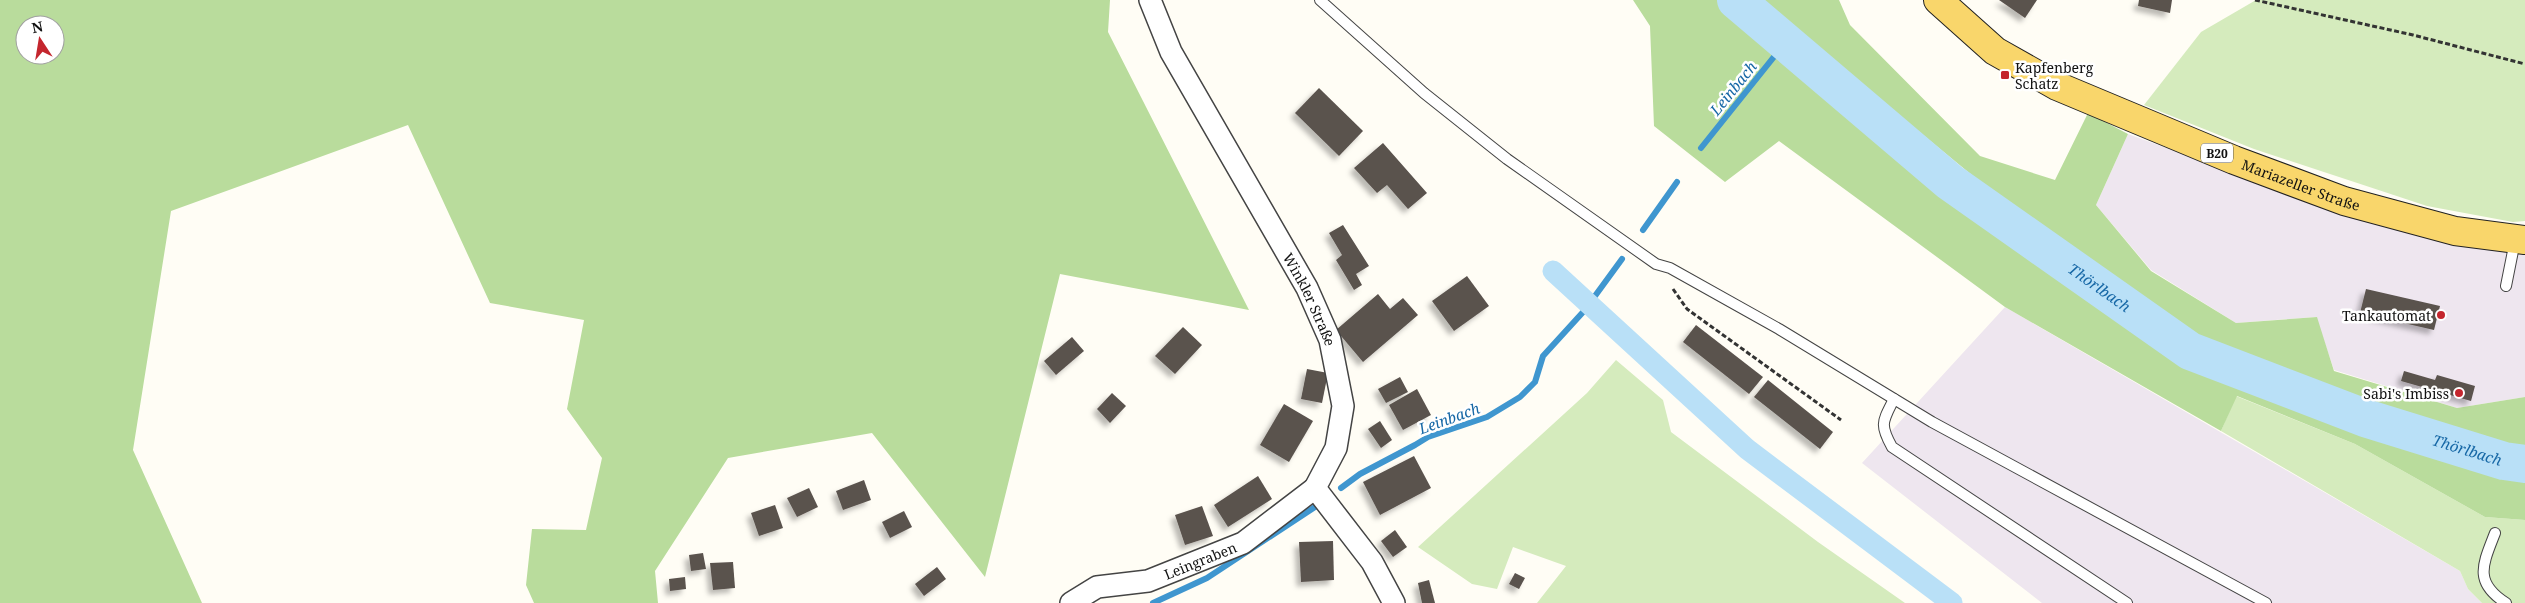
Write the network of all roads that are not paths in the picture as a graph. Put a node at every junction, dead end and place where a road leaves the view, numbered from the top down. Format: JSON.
{"nodes":[{"id":1,"x":1150,"y":0,"type":"edge"},
{"id":2,"x":1320,"y":0,"type":"edge"},
{"id":3,"x":1938,"y":0,"type":"edge"},
{"id":4,"x":2520,"y":240,"type":"edge"},
{"id":5,"x":2506,"y":286,"type":"dead end"},
{"id":6,"x":1894,"y":399,"type":"junction"},
{"id":7,"x":1315,"y":488,"type":"junction"},
{"id":8,"x":2495,"y":534,"type":"dead end"},
{"id":9,"x":1071,"y":603,"type":"edge"},
{"id":10,"x":1394,"y":603,"type":"edge"},
{"id":11,"x":2128,"y":603,"type":"edge"},
{"id":12,"x":2266,"y":603,"type":"edge"},
{"id":13,"x":2506,"y":603,"type":"edge"}],
"edges":[{"from":1,"to":7,"type":"street","name":"Winkler Straße"},
{"from":2,"to":6,"type":"lane"},
{"from":3,"to":4,"type":"main road","name":"Mariazeller Straße","number":"B20"},
{"from":4,"to":5,"type":"lane"},
{"from":6,"to":11,"type":"lane"},
{"from":6,"to":12,"type":"lane"},
{"from":7,"to":9,"type":"street","name":"Leingraben"},
{"from":7,"to":10,"type":"street"},
{"from":8,"to":13,"type":"lane"}]}
